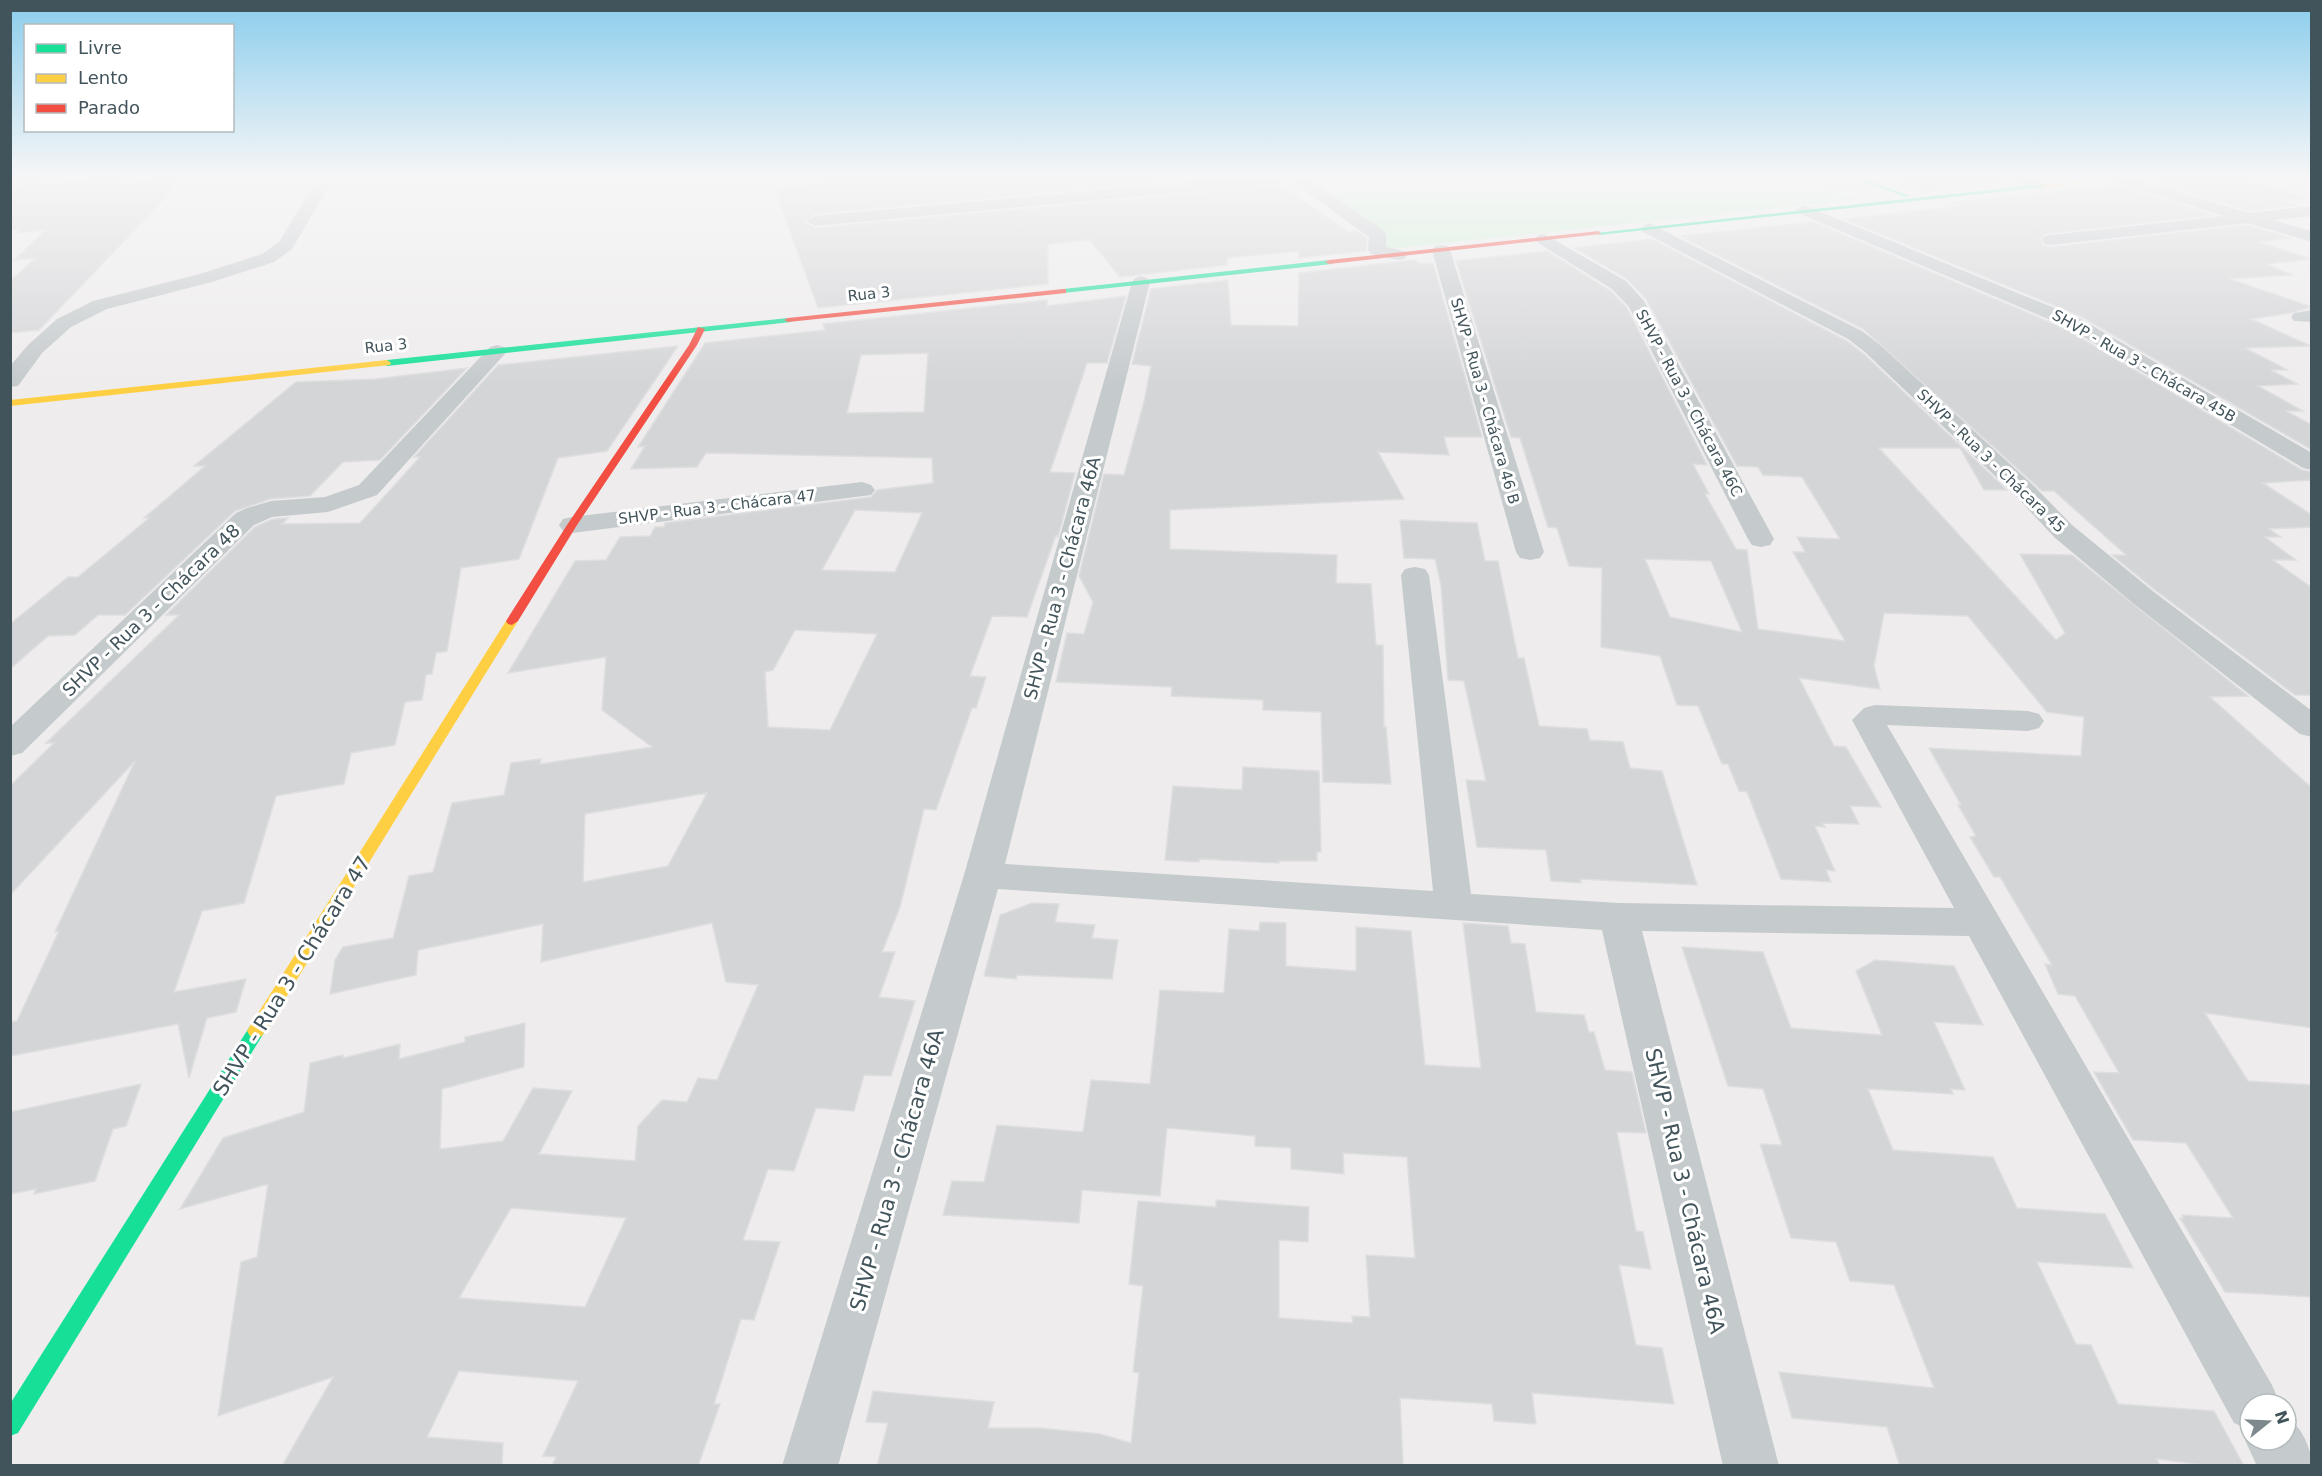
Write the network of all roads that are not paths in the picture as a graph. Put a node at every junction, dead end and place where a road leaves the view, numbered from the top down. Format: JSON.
{"nodes":[{"id":1,"x":285,"y":246,"type":"edge"},
{"id":2,"x":1377,"y":246,"type":"edge"},
{"id":3,"x":1480,"y":246,"type":"edge"},
{"id":4,"x":1555,"y":246,"type":"edge"},
{"id":5,"x":1684,"y":246,"type":"edge"},
{"id":6,"x":1890,"y":246,"type":"edge"},
{"id":7,"x":1441,"y":250,"type":"junction"},
{"id":8,"x":1398,"y":255,"type":"junction"},
{"id":9,"x":1141,"y":282,"type":"junction"},
{"id":10,"x":701,"y":329,"type":"junction"},
{"id":11,"x":497,"y":351,"type":"junction"},
{"id":12,"x":10,"y":381,"type":"edge"},
{"id":13,"x":10,"y":403,"type":"edge"},
{"id":14,"x":2312,"y":463,"type":"edge"},
{"id":15,"x":862,"y":490,"type":"dead end"},
{"id":16,"x":572,"y":525,"type":"junction"},
{"id":17,"x":1761,"y":539,"type":"dead end"},
{"id":18,"x":1530,"y":552,"type":"dead end"},
{"id":19,"x":1415,"y":575,"type":"dead end"},
{"id":20,"x":2028,"y":721,"type":"dead end"},
{"id":21,"x":2312,"y":728,"type":"edge"},
{"id":22,"x":10,"y":746,"type":"edge"},
{"id":23,"x":983,"y":875,"type":"junction"},
{"id":24,"x":1454,"y":907,"type":"junction"},
{"id":25,"x":1620,"y":917,"type":"junction"},
{"id":26,"x":1981,"y":922,"type":"junction"},
{"id":27,"x":2246,"y":1392,"type":"edge"},
{"id":28,"x":10,"y":1425,"type":"edge"},
{"id":29,"x":2280,"y":1452,"type":"edge"},
{"id":30,"x":810,"y":1466,"type":"edge"},
{"id":31,"x":1751,"y":1466,"type":"edge"},
{"id":32,"x":2288,"y":1466,"type":"edge"}],
"edges":[{"from":1,"to":12,"type":"street"},
{"from":2,"to":8,"type":"street"},
{"from":3,"to":7,"type":"main road","name":"Rua 3"},
{"from":4,"to":17,"type":"street","name":"SHVP - Rua 3 - Chácara 46C"},
{"from":5,"to":21,"type":"street","name":"SHVP - Rua 3 - Chácara 45"},
{"from":6,"to":14,"type":"street","name":"SHVP - Rua 3 - Chácara 45B"},
{"from":7,"to":8,"type":"main road","name":"Rua 3"},
{"from":7,"to":18,"type":"street","name":"SHVP - Rua 3 - Chácara 46 B"},
{"from":8,"to":9,"type":"main road","name":"Rua 3"},
{"from":9,"to":10,"type":"main road","name":"Rua 3"},
{"from":9,"to":23,"type":"street","name":"SHVP - Rua 3 - Chácara 46A"},
{"from":10,"to":11,"type":"main road","name":"Rua 3"},
{"from":10,"to":16,"type":"main road","name":"SHVP - Rua 3 - Chácara 47"},
{"from":11,"to":13,"type":"main road","name":"Rua 3"},
{"from":11,"to":22,"type":"street","name":"SHVP - Rua 3 - Chácara 48"},
{"from":15,"to":16,"type":"street","name":"SHVP - Rua 3 - Chácara 47"},
{"from":16,"to":28,"type":"main road","name":"SHVP - Rua 3 - Chácara 47"},
{"from":19,"to":24,"type":"street"},
{"from":20,"to":26,"type":"street"},
{"from":23,"to":24,"type":"street"},
{"from":23,"to":30,"type":"street","name":"SHVP - Rua 3 - Chácara 46A"},
{"from":24,"to":25,"type":"street"},
{"from":25,"to":26,"type":"street"},
{"from":25,"to":31,"type":"street","name":"SHVP - Rua 3 - Chácara 46A"},
{"from":26,"to":27,"type":"street"},
{"from":29,"to":32,"type":"street"}]}
